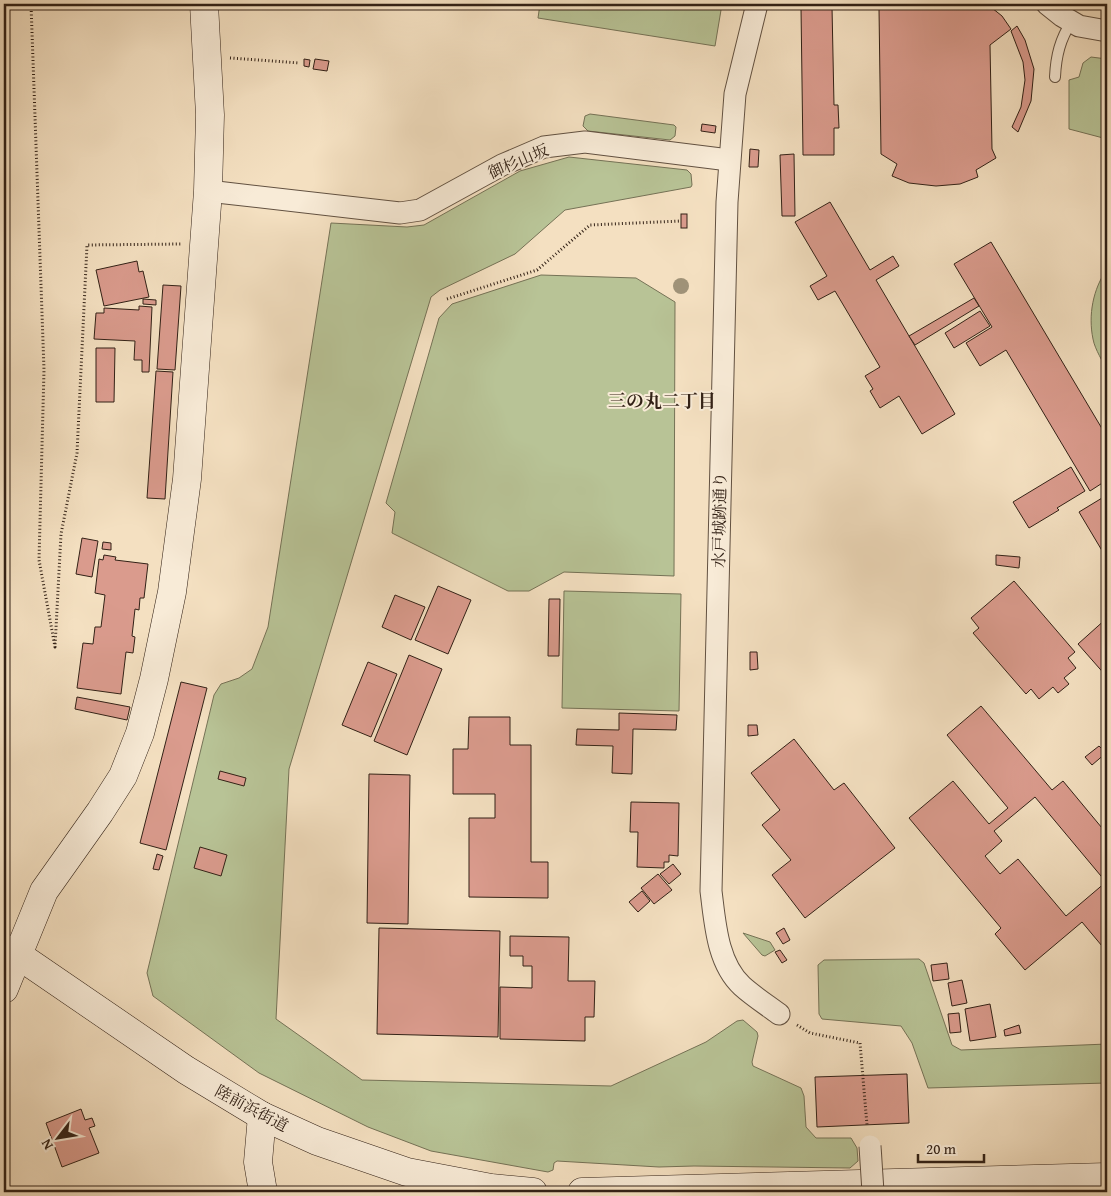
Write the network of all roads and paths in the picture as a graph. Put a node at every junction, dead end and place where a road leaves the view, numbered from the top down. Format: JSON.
{"nodes":[{"id":1,"x":31,"y":4,"type":"edge"},
{"id":2,"x":204,"y":4,"type":"edge"},
{"id":3,"x":757,"y":4,"type":"edge"},
{"id":4,"x":1048,"y":4,"type":"edge"},
{"id":5,"x":1072,"y":22,"type":"junction"},
{"id":6,"x":1107,"y":31,"type":"edge"},
{"id":7,"x":207,"y":57,"type":"junction"},
{"id":8,"x":299,"y":62,"type":"dead end"},
{"id":9,"x":1055,"y":77,"type":"dead end"},
{"id":10,"x":730,"y":160,"type":"junction"},
{"id":11,"x":208,"y":191,"type":"junction"},
{"id":12,"x":681,"y":221,"type":"dead end"},
{"id":13,"x":204,"y":244,"type":"junction"},
{"id":14,"x":447,"y":299,"type":"dead end"},
{"id":15,"x":11,"y":951,"type":"edge"},
{"id":16,"x":4,"y":989,"type":"edge"},
{"id":17,"x":779,"y":1014,"type":"joint"},
{"id":18,"x":262,"y":1116,"type":"junction"},
{"id":19,"x":869,"y":1142,"type":"joint"},
{"id":20,"x":1107,"y":1177,"type":"edge"},
{"id":21,"x":263,"y":1192,"type":"edge"},
{"id":22,"x":533,"y":1192,"type":"edge"},
{"id":23,"x":582,"y":1192,"type":"edge"},
{"id":24,"x":873,"y":1192,"type":"edge"}],
"edges":[{"from":1,"to":13,"type":"path"},
{"from":2,"to":7,"type":"street"},
{"from":3,"to":10,"type":"street","name":"水戸城跡通り"},
{"from":4,"to":5,"type":"street"},
{"from":5,"to":6,"type":"street"},
{"from":5,"to":9,"type":"lane"},
{"from":7,"to":8,"type":"path"},
{"from":7,"to":11,"type":"street"},
{"from":10,"to":11,"type":"street","name":"御杉山坂"},
{"from":10,"to":17,"type":"street","name":"水戸城跡通り"},
{"from":11,"to":13,"type":"street"},
{"from":12,"to":14,"type":"path"},
{"from":13,"to":15,"type":"street"},
{"from":15,"to":16,"type":"street"},
{"from":15,"to":18,"type":"street","name":"陸前浜街道"},
{"from":17,"to":19,"type":"path"},
{"from":18,"to":21,"type":"street"},
{"from":18,"to":22,"type":"street","name":"陸前浜街道"},
{"from":19,"to":24,"type":"street","bridge":true},
{"from":20,"to":23,"type":"street"}]}
